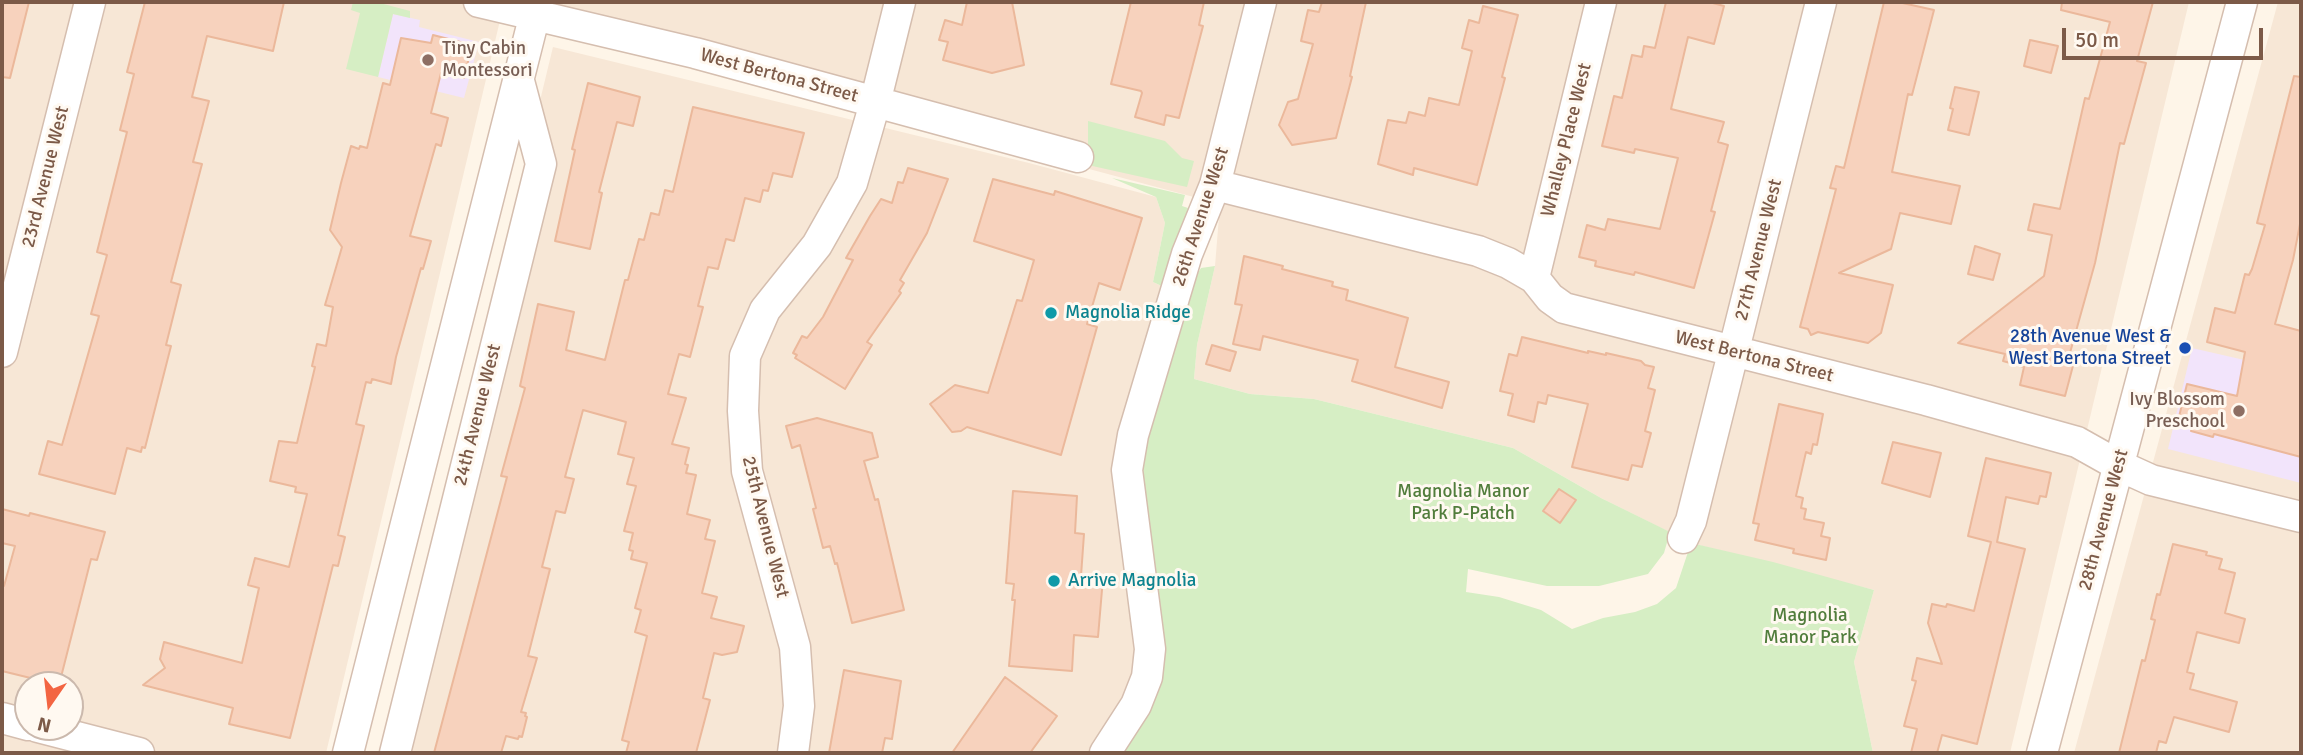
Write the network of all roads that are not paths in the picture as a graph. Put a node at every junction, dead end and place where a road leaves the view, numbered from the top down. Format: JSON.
{"nodes":[{"id":1,"x":90,"y":2,"type":"edge"},
{"id":2,"x":479,"y":2,"type":"edge"},
{"id":3,"x":900,"y":2,"type":"edge"},
{"id":4,"x":1261,"y":2,"type":"edge"},
{"id":5,"x":1601,"y":2,"type":"edge"},
{"id":6,"x":1821,"y":2,"type":"edge"},
{"id":7,"x":2242,"y":2,"type":"edge"},
{"id":8,"x":536,"y":8,"type":"edge"},
{"id":9,"x":518,"y":78,"type":"junction"},
{"id":10,"x":875,"y":103,"type":"junction"},
{"id":11,"x":1078,"y":156,"type":"dead end"},
{"id":12,"x":1215,"y":185,"type":"junction"},
{"id":13,"x":1534,"y":278,"type":"junction"},
{"id":14,"x":2,"y":352,"type":"edge"},
{"id":15,"x":1734,"y":352,"type":"junction"},
{"id":16,"x":2118,"y":465,"type":"junction"},
{"id":17,"x":2301,"y":517,"type":"edge"},
{"id":18,"x":1683,"y":538,"type":"dead end"},
{"id":19,"x":84,"y":739,"type":"edge"},
{"id":20,"x":139,"y":753,"type":"edge"},
{"id":21,"x":348,"y":753,"type":"edge"},
{"id":22,"x":394,"y":753,"type":"edge"},
{"id":23,"x":793,"y":753,"type":"edge"},
{"id":24,"x":1105,"y":753,"type":"edge"},
{"id":25,"x":2042,"y":753,"type":"edge"}],
"edges":[{"from":1,"to":14,"type":"street","name":"23rd Avenue West"},
{"from":2,"to":8,"type":"street","name":"West Bertona Street"},
{"from":3,"to":10,"type":"street","name":"25th Avenue West"},
{"from":4,"to":12,"type":"street","name":"26th Avenue West"},
{"from":5,"to":13,"type":"street","name":"Whalley Place West"},
{"from":6,"to":15,"type":"street","name":"27th Avenue West"},
{"from":7,"to":16,"type":"street","name":"28th Avenue West"},
{"from":8,"to":9,"type":"street","name":"24th Avenue West"},
{"from":8,"to":10,"type":"street","name":"West Bertona Street"},
{"from":9,"to":21,"type":"street","name":"24th Avenue West"},
{"from":9,"to":22,"type":"street","name":"24th Avenue West"},
{"from":10,"to":11,"type":"street","name":"West Bertona Street"},
{"from":10,"to":23,"type":"street","name":"25th Avenue West"},
{"from":12,"to":13,"type":"street","name":"West Bertona Street"},
{"from":12,"to":24,"type":"street","name":"26th Avenue West"},
{"from":13,"to":15,"type":"street","name":"West Bertona Street"},
{"from":15,"to":16,"type":"street","name":"West Bertona Street"},
{"from":15,"to":18,"type":"street","name":"27th Avenue West"},
{"from":16,"to":17,"type":"street","name":"West Bertona Street"},
{"from":16,"to":25,"type":"street","name":"28th Avenue West"},
{"from":19,"to":20,"type":"street"}]}
